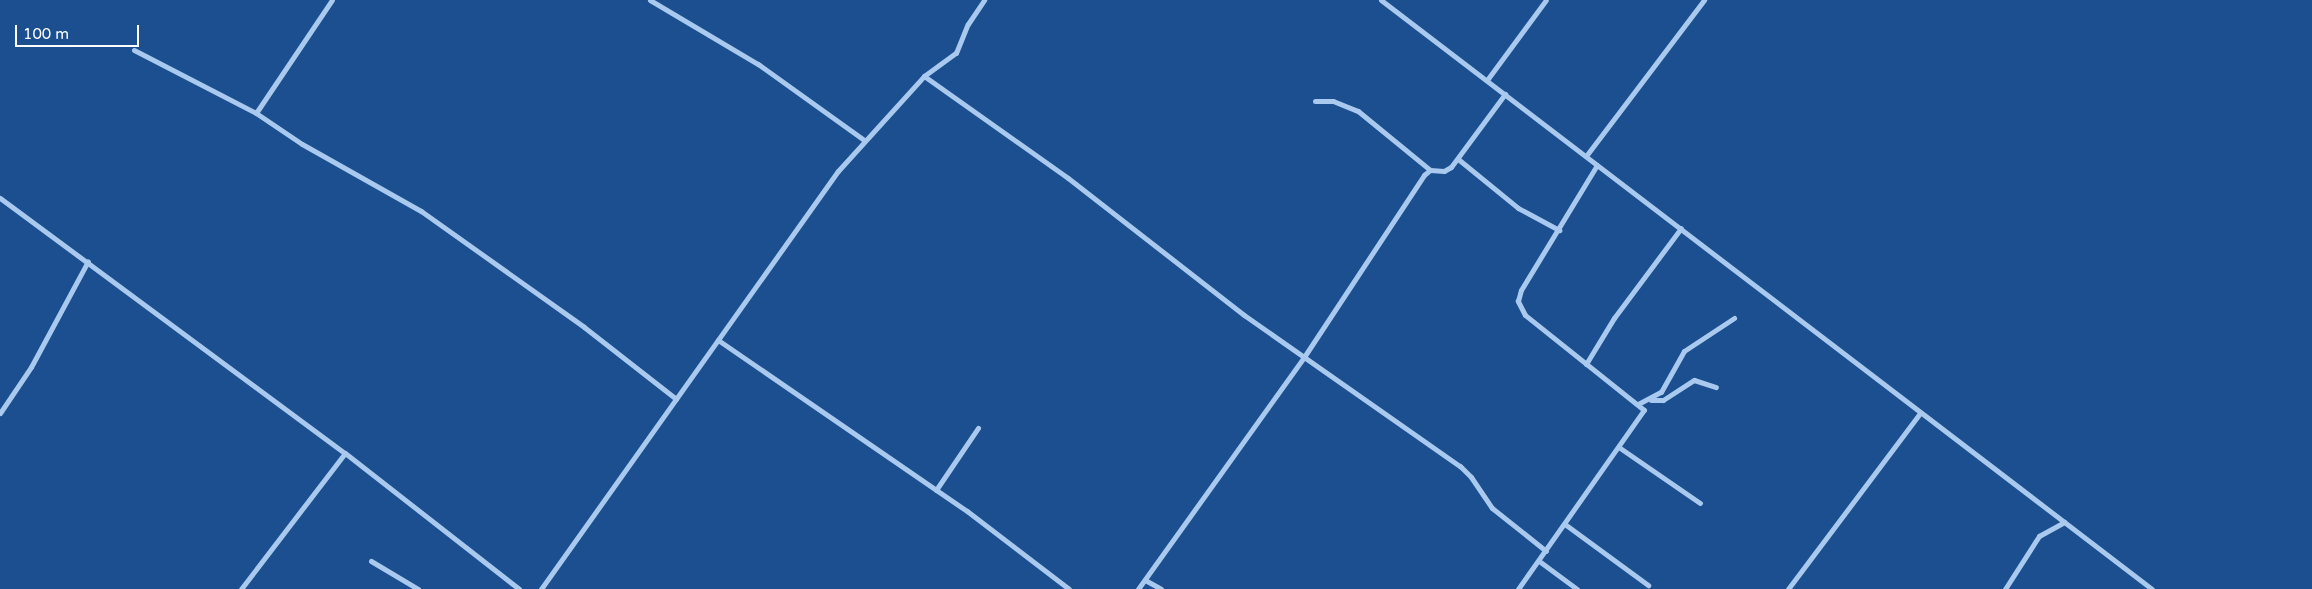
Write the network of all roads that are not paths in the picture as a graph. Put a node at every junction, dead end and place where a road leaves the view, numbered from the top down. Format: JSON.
{"nodes":[{"id":1,"x":332,"y":0,"type":"edge"},
{"id":2,"x":650,"y":0,"type":"edge"},
{"id":3,"x":984,"y":0,"type":"edge"},
{"id":4,"x":1381,"y":0,"type":"edge"},
{"id":5,"x":1546,"y":0,"type":"edge"},
{"id":6,"x":1704,"y":0,"type":"edge"},
{"id":7,"x":134,"y":50,"type":"dead end"},
{"id":8,"x":924,"y":76,"type":"junction"},
{"id":9,"x":1487,"y":80,"type":"junction"},
{"id":10,"x":1505,"y":94,"type":"junction"},
{"id":11,"x":1315,"y":102,"type":"dead end"},
{"id":12,"x":256,"y":113,"type":"junction"},
{"id":13,"x":864,"y":140,"type":"junction"},
{"id":14,"x":1586,"y":156,"type":"junction"},
{"id":15,"x":1458,"y":160,"type":"junction"},
{"id":16,"x":1597,"y":165,"type":"junction"},
{"id":17,"x":1430,"y":170,"type":"junction"},
{"id":18,"x":0,"y":198,"type":"edge"},
{"id":19,"x":1681,"y":228,"type":"junction"},
{"id":20,"x":1559,"y":230,"type":"junction"},
{"id":21,"x":88,"y":261,"type":"junction"},
{"id":22,"x":1734,"y":318,"type":"dead end"},
{"id":23,"x":718,"y":340,"type":"junction"},
{"id":24,"x":1304,"y":357,"type":"junction"},
{"id":25,"x":1586,"y":364,"type":"junction"},
{"id":26,"x":1716,"y":387,"type":"dead end"},
{"id":27,"x":676,"y":399,"type":"junction"},
{"id":28,"x":1650,"y":400,"type":"junction"},
{"id":29,"x":1638,"y":404,"type":"junction"},
{"id":30,"x":0,"y":413,"type":"edge"},
{"id":31,"x":1920,"y":413,"type":"junction"},
{"id":32,"x":978,"y":428,"type":"dead end"},
{"id":33,"x":1620,"y":448,"type":"junction"},
{"id":34,"x":345,"y":453,"type":"junction"},
{"id":35,"x":936,"y":490,"type":"junction"},
{"id":36,"x":1700,"y":503,"type":"dead end"},
{"id":37,"x":2064,"y":522,"type":"junction"},
{"id":38,"x":1566,"y":524,"type":"junction"},
{"id":39,"x":1546,"y":551,"type":"junction"},
{"id":40,"x":371,"y":561,"type":"dead end"},
{"id":41,"x":1539,"y":561,"type":"junction"},
{"id":42,"x":1145,"y":580,"type":"junction"},
{"id":43,"x":1648,"y":585,"type":"dead end"},
{"id":44,"x":241,"y":589,"type":"edge"},
{"id":45,"x":418,"y":589,"type":"edge"},
{"id":46,"x":519,"y":589,"type":"edge"},
{"id":47,"x":541,"y":589,"type":"edge"},
{"id":48,"x":1069,"y":589,"type":"edge"},
{"id":49,"x":1138,"y":589,"type":"edge"},
{"id":50,"x":1161,"y":589,"type":"edge"},
{"id":51,"x":1518,"y":589,"type":"edge"},
{"id":52,"x":1577,"y":589,"type":"edge"},
{"id":53,"x":1788,"y":589,"type":"edge"},
{"id":54,"x":2005,"y":589,"type":"edge"},
{"id":55,"x":2152,"y":589,"type":"edge"}],
"edges":[{"from":1,"to":12,"type":"street"},
{"from":2,"to":13,"type":"street"},
{"from":3,"to":8,"type":"street"},
{"from":4,"to":9,"type":"street"},
{"from":5,"to":9,"type":"street"},
{"from":6,"to":14,"type":"street"},
{"from":7,"to":12,"type":"street"},
{"from":8,"to":13,"type":"street"},
{"from":8,"to":24,"type":"street"},
{"from":9,"to":10,"type":"street"},
{"from":10,"to":14,"type":"street"},
{"from":10,"to":15,"type":"street"},
{"from":11,"to":17,"type":"street"},
{"from":12,"to":27,"type":"street"},
{"from":13,"to":23,"type":"street"},
{"from":14,"to":16,"type":"street"},
{"from":15,"to":17,"type":"street"},
{"from":15,"to":20,"type":"street"},
{"from":16,"to":19,"type":"street"},
{"from":16,"to":20,"type":"street"},
{"from":17,"to":24,"type":"street"},
{"from":18,"to":21,"type":"street"},
{"from":19,"to":25,"type":"street"},
{"from":19,"to":31,"type":"street"},
{"from":20,"to":25,"type":"street"},
{"from":21,"to":30,"type":"street"},
{"from":21,"to":34,"type":"street"},
{"from":22,"to":28,"type":"street"},
{"from":23,"to":27,"type":"street"},
{"from":23,"to":35,"type":"street"},
{"from":24,"to":39,"type":"street"},
{"from":24,"to":42,"type":"street"},
{"from":25,"to":29,"type":"street"},
{"from":26,"to":28,"type":"street"},
{"from":27,"to":47,"type":"street"},
{"from":28,"to":29,"type":"street"},
{"from":29,"to":33,"type":"street"},
{"from":31,"to":37,"type":"street"},
{"from":31,"to":53,"type":"street"},
{"from":32,"to":35,"type":"street"},
{"from":33,"to":36,"type":"street"},
{"from":33,"to":38,"type":"street"},
{"from":34,"to":44,"type":"street"},
{"from":34,"to":46,"type":"street"},
{"from":35,"to":48,"type":"street"},
{"from":37,"to":54,"type":"street"},
{"from":37,"to":55,"type":"street"},
{"from":38,"to":39,"type":"street"},
{"from":38,"to":43,"type":"street"},
{"from":39,"to":41,"type":"street"},
{"from":40,"to":45,"type":"street"},
{"from":41,"to":51,"type":"street"},
{"from":41,"to":52,"type":"street"},
{"from":42,"to":49,"type":"street"},
{"from":42,"to":50,"type":"street"}]}
